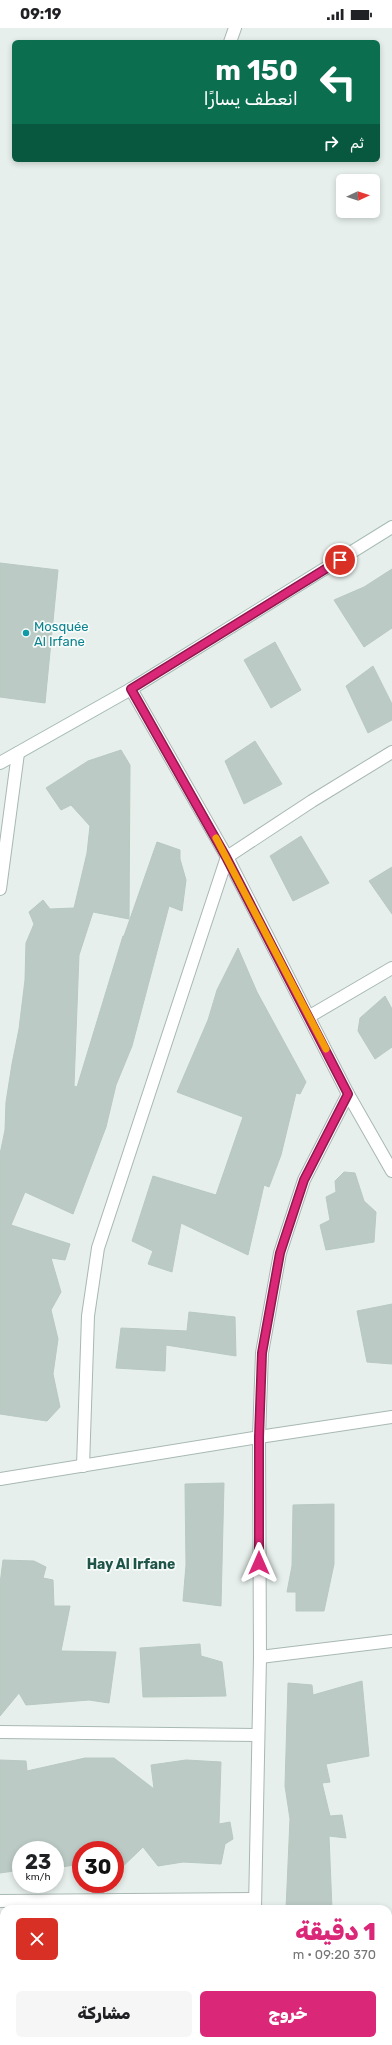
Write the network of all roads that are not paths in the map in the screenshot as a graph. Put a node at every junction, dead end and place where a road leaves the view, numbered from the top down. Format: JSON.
{"nodes":[{"id":1,"x":235,"y":28,"type":"edge"},
{"id":2,"x":231,"y":40,"type":"edge"},
{"id":3,"x":392,"y":527,"type":"edge"},
{"id":4,"x":131,"y":689,"type":"junction"},
{"id":5,"x":392,"y":752,"type":"edge"},
{"id":6,"x":18,"y":753,"type":"junction"},
{"id":7,"x":0,"y":763,"type":"edge"},
{"id":8,"x":226,"y":857,"type":"junction"},
{"id":9,"x":0,"y":889,"type":"edge"},
{"id":10,"x":392,"y":968,"type":"edge"},
{"id":11,"x":310,"y":1016,"type":"junction"},
{"id":12,"x":348,"y":1094,"type":"junction"},
{"id":13,"x":392,"y":1171,"type":"edge"},
{"id":14,"x":392,"y":1418,"type":"edge"},
{"id":15,"x":259,"y":1437,"type":"junction"},
{"id":16,"x":83,"y":1466,"type":"junction"},
{"id":17,"x":0,"y":1479,"type":"edge"},
{"id":18,"x":392,"y":1642,"type":"edge"},
{"id":19,"x":260,"y":1657,"type":"junction"},
{"id":20,"x":0,"y":1732,"type":"edge"},
{"id":21,"x":258,"y":1735,"type":"junction"},
{"id":22,"x":0,"y":1901,"type":"edge"},
{"id":23,"x":255,"y":1904,"type":"edge"}],
"edges":[{"from":1,"to":2,"type":"street"},
{"from":3,"to":4,"type":"street"},
{"from":4,"to":6,"type":"street"},
{"from":4,"to":8,"type":"street"},
{"from":5,"to":8,"type":"street"},
{"from":6,"to":7,"type":"street"},
{"from":6,"to":9,"type":"street"},
{"from":8,"to":11,"type":"street"},
{"from":8,"to":16,"type":"street"},
{"from":10,"to":11,"type":"street"},
{"from":11,"to":12,"type":"street"},
{"from":12,"to":13,"type":"street"},
{"from":12,"to":15,"type":"street"},
{"from":14,"to":15,"type":"street"},
{"from":15,"to":16,"type":"street"},
{"from":15,"to":19,"type":"street"},
{"from":16,"to":17,"type":"street"},
{"from":18,"to":19,"type":"street"},
{"from":19,"to":21,"type":"street"},
{"from":20,"to":21,"type":"street"},
{"from":21,"to":23,"type":"street"},
{"from":22,"to":23,"type":"street"}]}
